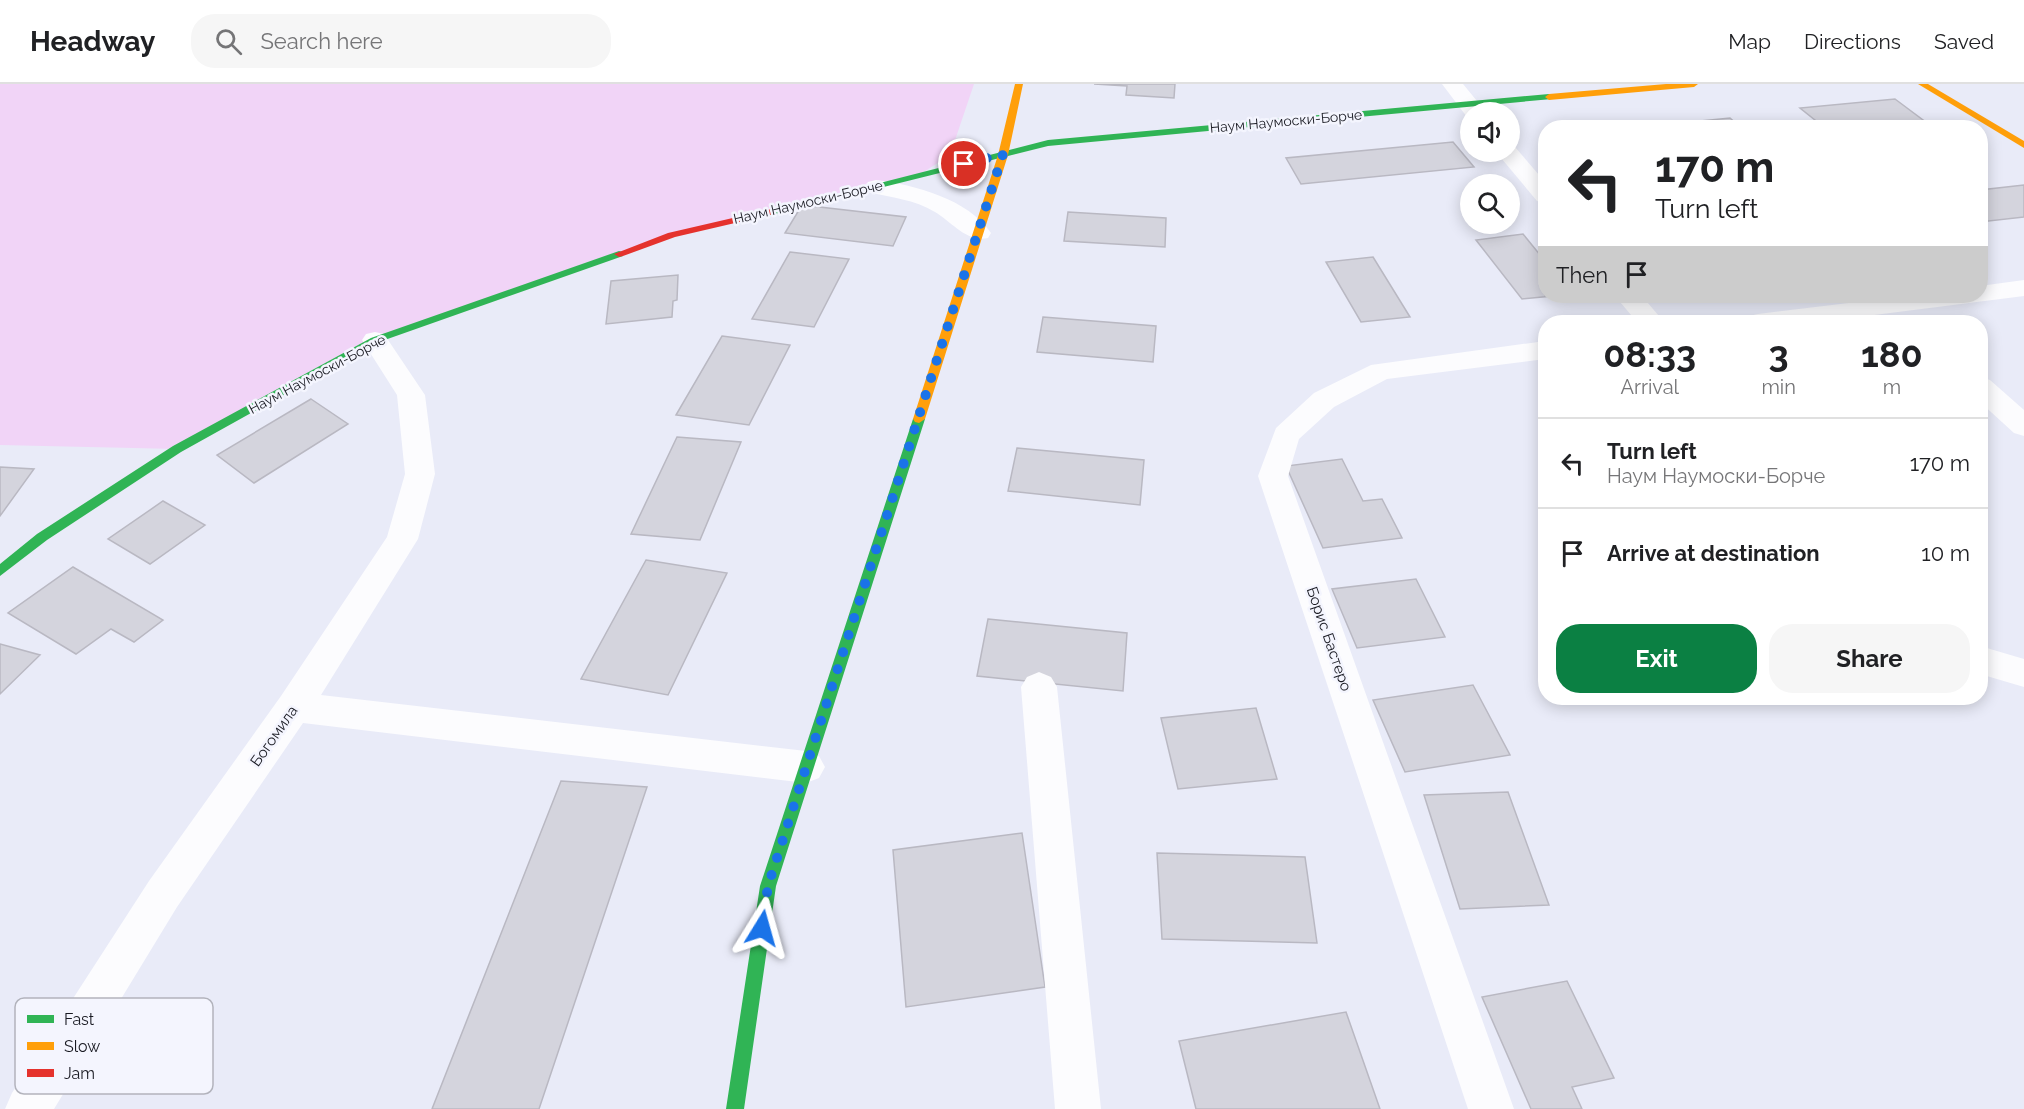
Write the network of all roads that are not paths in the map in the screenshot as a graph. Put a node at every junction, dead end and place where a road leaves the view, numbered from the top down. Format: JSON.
{"nodes":[{"id":1,"x":1018,"y":84,"type":"edge"},
{"id":2,"x":1452,"y":84,"type":"edge"},
{"id":3,"x":1694,"y":84,"type":"edge"},
{"id":4,"x":1922,"y":84,"type":"edge"},
{"id":5,"x":1466,"y":102,"type":"edge"},
{"id":6,"x":1520,"y":104,"type":"edge"},
{"id":7,"x":1460,"y":110,"type":"edge"},
{"id":8,"x":1982,"y":120,"type":"edge"},
{"id":9,"x":1988,"y":123,"type":"edge"},
{"id":10,"x":2024,"y":145,"type":"edge"},
{"id":11,"x":1003,"y":154,"type":"junction"},
{"id":12,"x":1516,"y":162,"type":"edge"},
{"id":13,"x":876,"y":187,"type":"junction"},
{"id":14,"x":1538,"y":188,"type":"edge"},
{"id":15,"x":979,"y":233,"type":"junction"},
{"id":16,"x":2024,"y":288,"type":"edge"},
{"id":17,"x":1988,"y":293,"type":"edge"},
{"id":18,"x":1634,"y":303,"type":"edge"},
{"id":19,"x":1940,"y":303,"type":"edge"},
{"id":20,"x":1900,"y":314,"type":"edge"},
{"id":21,"x":1645,"y":315,"type":"edge"},
{"id":22,"x":1882,"y":315,"type":"edge"},
{"id":23,"x":375,"y":340,"type":"junction"},
{"id":24,"x":1538,"y":351,"type":"edge"},
{"id":25,"x":1988,"y":393,"type":"edge"},
{"id":26,"x":2024,"y":426,"type":"edge"},
{"id":27,"x":0,"y":571,"type":"edge"},
{"id":28,"x":1988,"y":663,"type":"edge"},
{"id":29,"x":2024,"y":674,"type":"edge"},
{"id":30,"x":1039,"y":687,"type":"dead end"},
{"id":31,"x":294,"y":707,"type":"junction"},
{"id":32,"x":806,"y":767,"type":"junction"},
{"id":33,"x":98,"y":998,"type":"edge"},
{"id":34,"x":37,"y":1094,"type":"edge"},
{"id":35,"x":28,"y":1109,"type":"edge"},
{"id":36,"x":735,"y":1109,"type":"edge"},
{"id":37,"x":1078,"y":1109,"type":"edge"},
{"id":38,"x":1491,"y":1109,"type":"edge"}],
"edges":[{"from":1,"to":11,"type":"street"},
{"from":2,"to":5,"type":"street"},
{"from":3,"to":6,"type":"street","name":"Наум Наумоски-Борче"},
{"from":4,"to":8,"type":"street"},
{"from":7,"to":11,"type":"street","name":"Наум Наумоски-Борче"},
{"from":9,"to":10,"type":"street"},
{"from":11,"to":13,"type":"street","name":"Наум Наумоски-Борче"},
{"from":11,"to":15,"type":"street"},
{"from":12,"to":14,"type":"street"},
{"from":13,"to":15,"type":"street"},
{"from":13,"to":23,"type":"street","name":"Наум Наумоски-Борче"},
{"from":15,"to":32,"type":"street"},
{"from":16,"to":17,"type":"street"},
{"from":18,"to":21,"type":"street"},
{"from":19,"to":20,"type":"street"},
{"from":20,"to":22,"type":"street"},
{"from":23,"to":27,"type":"street","name":"Наум Наумоски-Борче"},
{"from":23,"to":31,"type":"street","name":"Богомила"},
{"from":24,"to":38,"type":"street","name":"Борис Бастеро"},
{"from":25,"to":26,"type":"street"},
{"from":28,"to":29,"type":"street"},
{"from":30,"to":37,"type":"street"},
{"from":31,"to":32,"type":"street"},
{"from":31,"to":33,"type":"street","name":"Богомила"},
{"from":32,"to":36,"type":"street"},
{"from":34,"to":35,"type":"street","name":"Богомила"}]}
